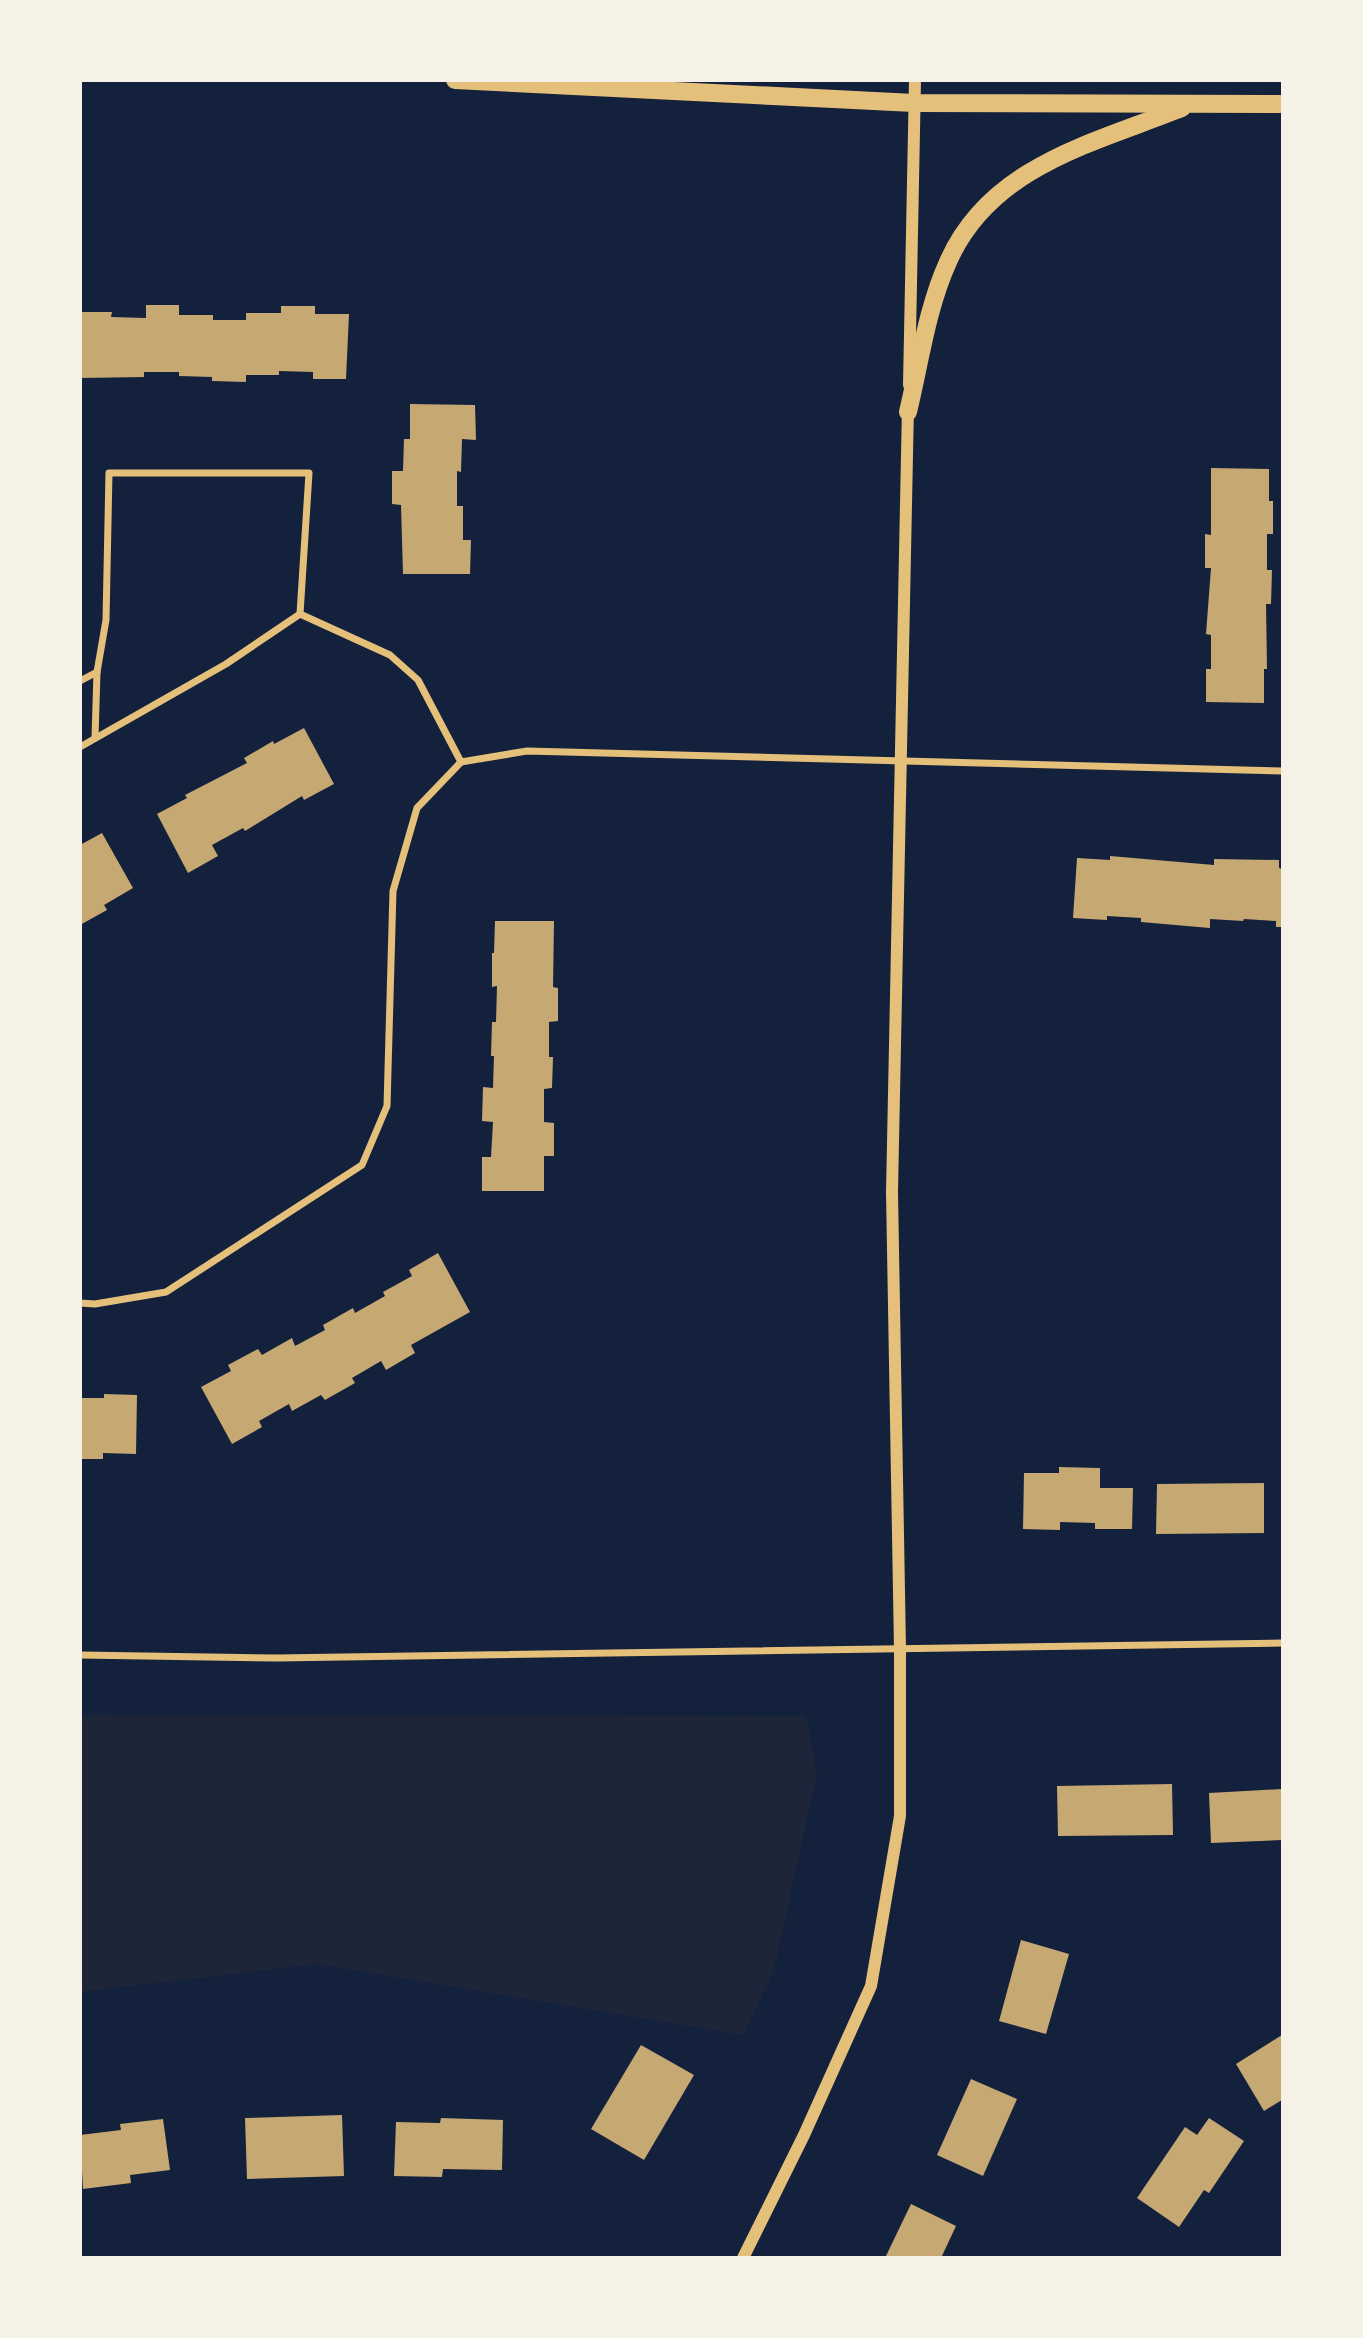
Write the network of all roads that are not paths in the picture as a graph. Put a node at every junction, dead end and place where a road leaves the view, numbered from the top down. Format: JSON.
{"nodes":[{"id":1,"x":455,"y":80,"type":"edge"},
{"id":2,"x":915,"y":80,"type":"edge"},
{"id":3,"x":914,"y":103,"type":"junction"},
{"id":4,"x":1194,"y":103,"type":"junction"},
{"id":5,"x":1283,"y":104,"type":"edge"},
{"id":6,"x":908,"y":412,"type":"junction"},
{"id":7,"x":300,"y":614,"type":"junction"},
{"id":8,"x":97,"y":672,"type":"junction"},
{"id":9,"x":80,"y":681,"type":"edge"},
{"id":10,"x":95,"y":738,"type":"junction"},
{"id":11,"x":80,"y":747,"type":"edge"},
{"id":12,"x":461,"y":762,"type":"junction"},
{"id":13,"x":903,"y":762,"type":"junction"},
{"id":14,"x":1283,"y":771,"type":"edge"},
{"id":15,"x":80,"y":1303,"type":"edge"},
{"id":16,"x":1283,"y":1643,"type":"edge"},
{"id":17,"x":900,"y":1648,"type":"junction"},
{"id":18,"x":80,"y":1655,"type":"edge"},
{"id":19,"x":743,"y":2258,"type":"edge"}],
"edges":[{"from":1,"to":3,"type":"main road"},
{"from":2,"to":3,"type":"street"},
{"from":3,"to":4,"type":"main road"},
{"from":3,"to":6,"type":"street"},
{"from":4,"to":5,"type":"main road"},
{"from":4,"to":6,"type":"main road"},
{"from":6,"to":13,"type":"street"},
{"from":7,"to":8,"type":"street"},
{"from":7,"to":10,"type":"street"},
{"from":7,"to":12,"type":"street"},
{"from":8,"to":9,"type":"street"},
{"from":8,"to":10,"type":"street"},
{"from":10,"to":11,"type":"street"},
{"from":12,"to":13,"type":"street"},
{"from":12,"to":15,"type":"street"},
{"from":13,"to":14,"type":"street"},
{"from":13,"to":17,"type":"street"},
{"from":16,"to":17,"type":"street"},
{"from":17,"to":18,"type":"street"},
{"from":17,"to":19,"type":"street"}]}
